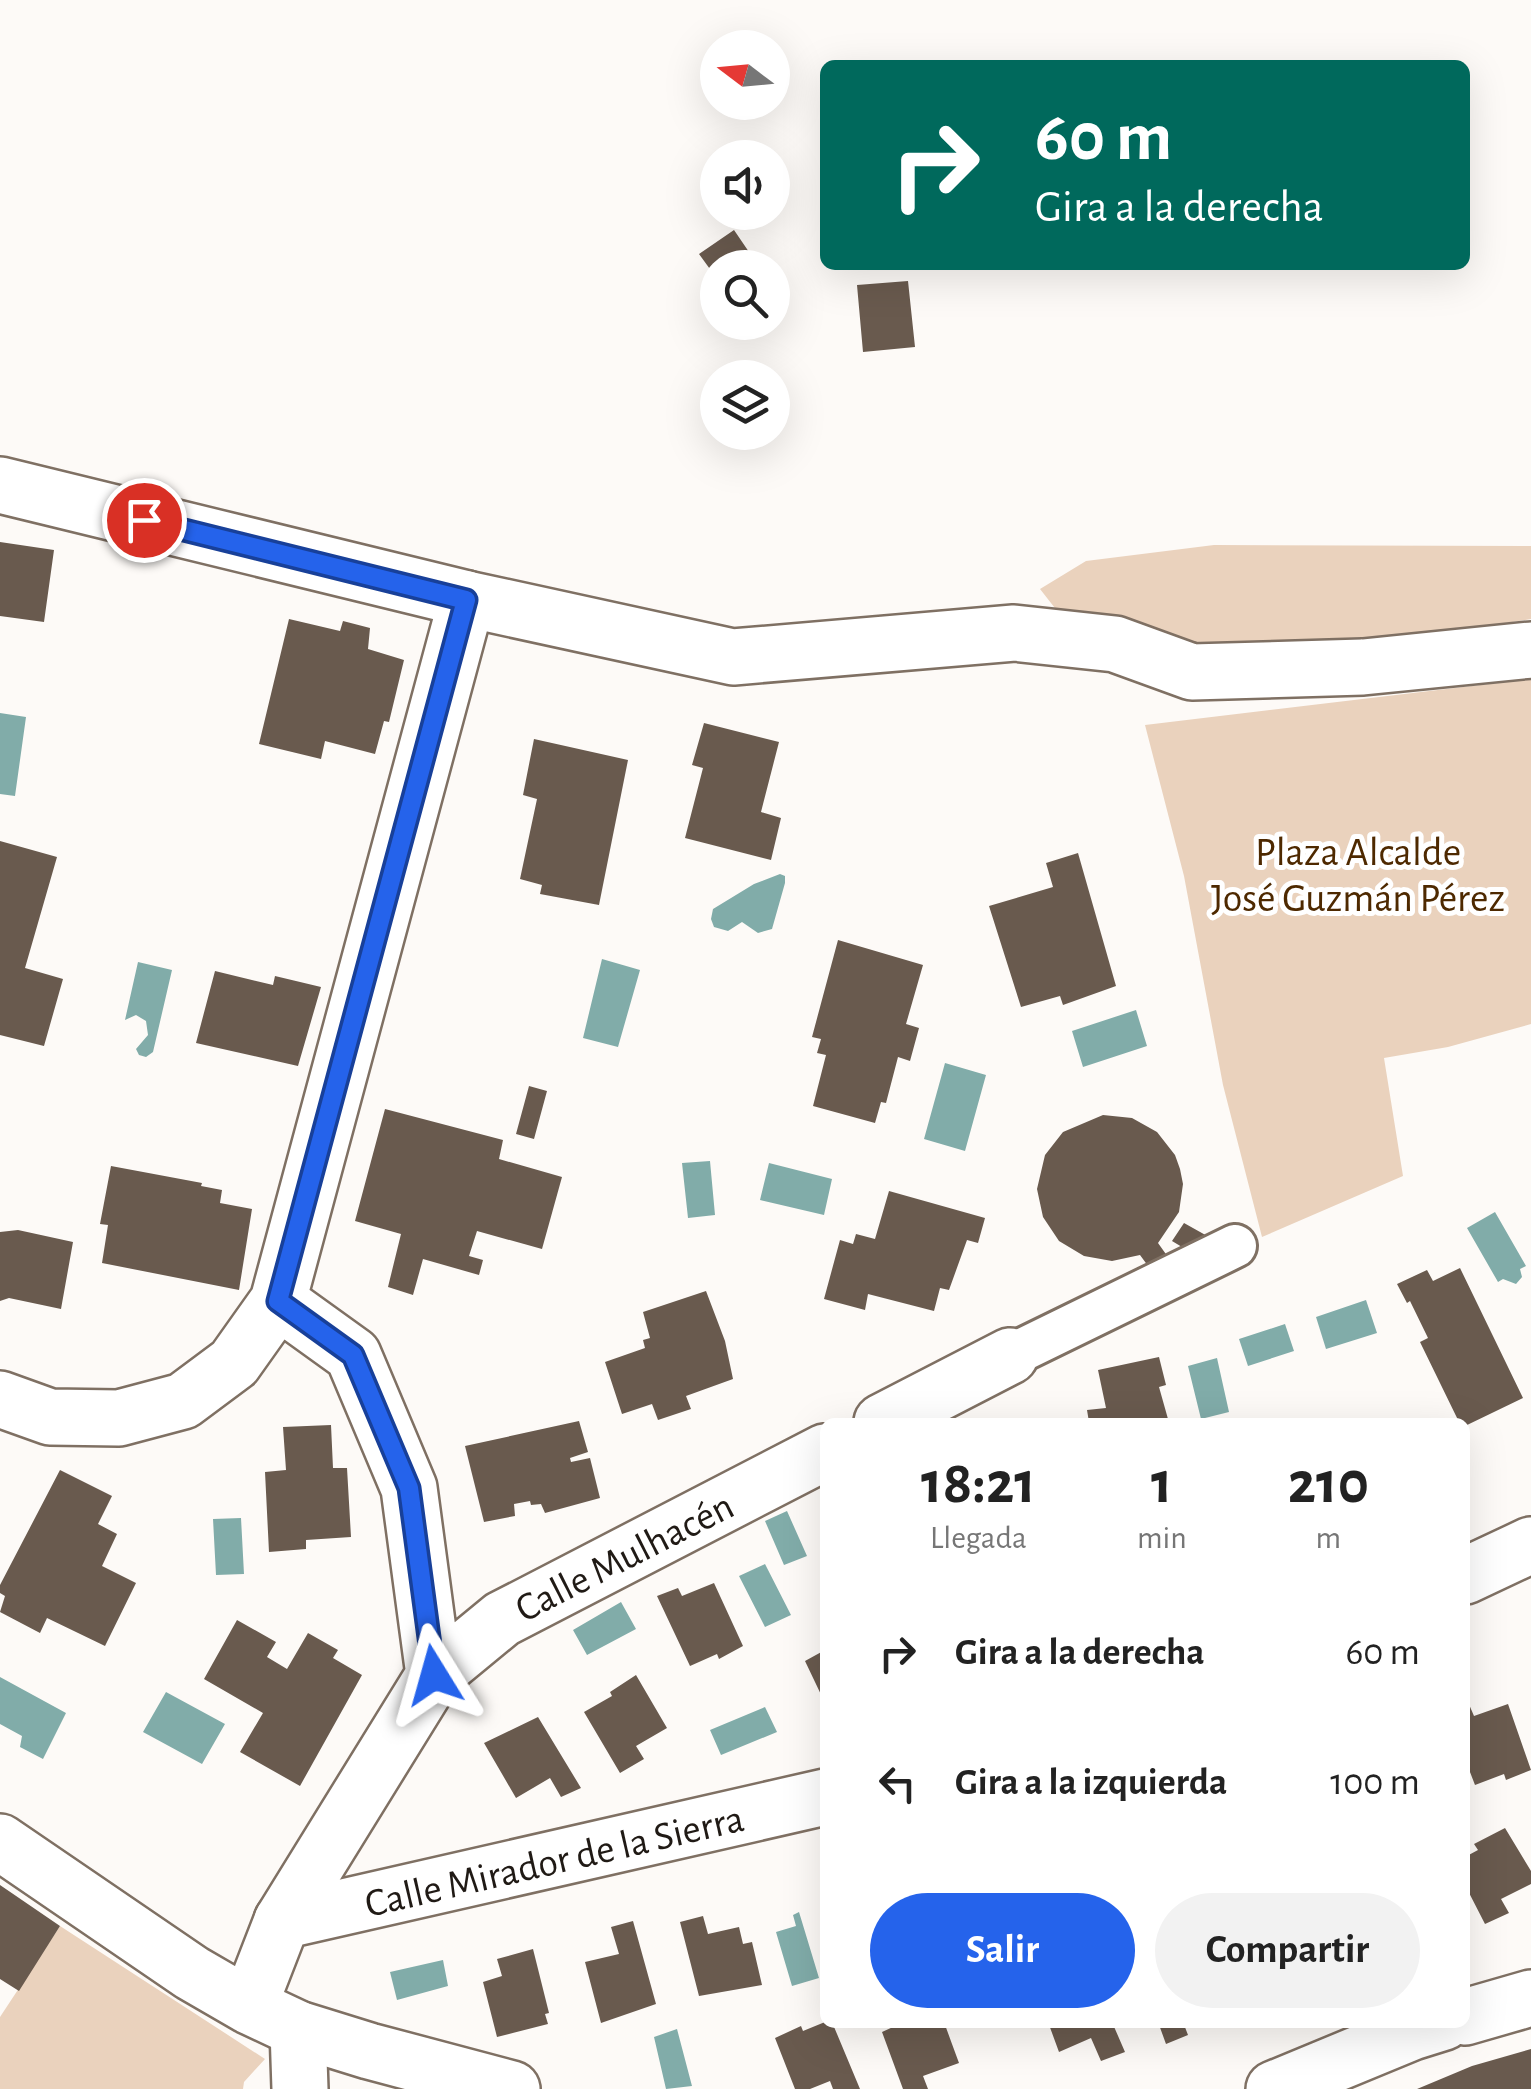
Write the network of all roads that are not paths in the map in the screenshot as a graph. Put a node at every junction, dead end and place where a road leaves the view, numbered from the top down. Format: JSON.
{"nodes":[{"id":1,"x":0,"y":484,"type":"edge"},
{"id":2,"x":466,"y":600,"type":"junction"},
{"id":3,"x":1531,"y":650,"type":"edge"},
{"id":4,"x":1236,"y":1246,"type":"dead end"},
{"id":5,"x":278,"y":1301,"type":"junction"},
{"id":6,"x":1010,"y":1356,"type":"joint"},
{"id":7,"x":0,"y":1398,"type":"edge"},
{"id":8,"x":890,"y":1418,"type":"edge"},
{"id":9,"x":820,"y":1455,"type":"edge"},
{"id":10,"x":1531,"y":1545,"type":"edge"},
{"id":11,"x":1470,"y":1574,"type":"edge"},
{"id":12,"x":434,"y":1675,"type":"junction"},
{"id":13,"x":820,"y":1798,"type":"edge"},
{"id":14,"x":0,"y":1842,"type":"edge"},
{"id":15,"x":282,"y":1921,"type":"junction"},
{"id":16,"x":1531,"y":1998,"type":"edge"},
{"id":17,"x":248,"y":2006,"type":"junction"},
{"id":18,"x":1470,"y":2015,"type":"edge"},
{"id":19,"x":1425,"y":2028,"type":"edge"},
{"id":20,"x":298,"y":2029,"type":"junction"},
{"id":21,"x":300,"y":2089,"type":"edge"},
{"id":22,"x":512,"y":2089,"type":"edge"},
{"id":23,"x":1274,"y":2089,"type":"edge"}],
"edges":[{"from":1,"to":2,"type":"street"},
{"from":2,"to":3,"type":"street"},
{"from":2,"to":5,"type":"street"},
{"from":4,"to":6,"type":"street"},
{"from":5,"to":7,"type":"street"},
{"from":5,"to":12,"type":"street"},
{"from":6,"to":8,"type":"street"},
{"from":9,"to":12,"type":"street","name":"Calle Mulhacén"},
{"from":10,"to":11,"type":"street"},
{"from":12,"to":15,"type":"street","name":"Calle Mulhacén"},
{"from":13,"to":15,"type":"street","name":"Calle Mirador de la Sierra"},
{"from":14,"to":17,"type":"street"},
{"from":15,"to":17,"type":"street","name":"Calle Mulhacén"},
{"from":16,"to":18,"type":"street"},
{"from":17,"to":20,"type":"street"},
{"from":19,"to":23,"type":"street"},
{"from":20,"to":21,"type":"street"},
{"from":20,"to":22,"type":"street"}]}
